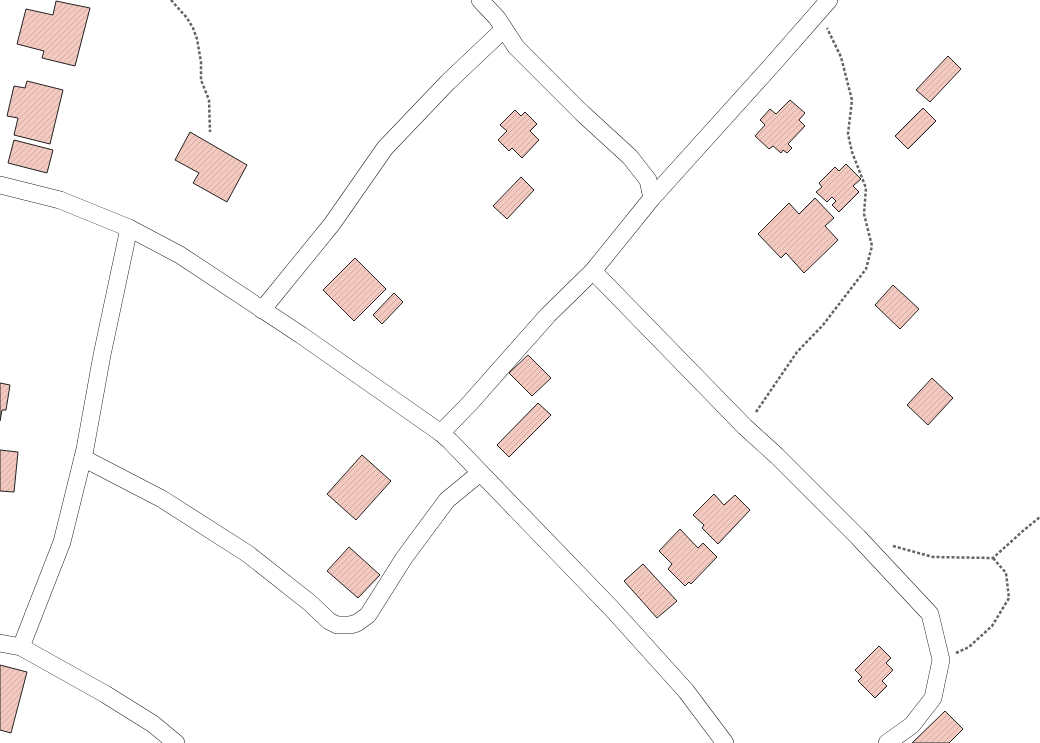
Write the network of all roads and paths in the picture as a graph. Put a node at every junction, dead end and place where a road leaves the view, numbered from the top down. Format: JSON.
{"nodes":[{"id":1,"x":171,"y":0,"type":"edge"},
{"id":2,"x":480,"y":0,"type":"edge"},
{"id":3,"x":823,"y":6,"type":"edge"},
{"id":4,"x":504,"y":29,"type":"junction"},
{"id":5,"x":210,"y":132,"type":"dead end"},
{"id":6,"x":0,"y":185,"type":"edge"},
{"id":7,"x":652,"y":198,"type":"junction"},
{"id":8,"x":129,"y":228,"type":"junction"},
{"id":9,"x":593,"y":271,"type":"junction"},
{"id":10,"x":262,"y":310,"type":"junction"},
{"id":11,"x":745,"y":427,"type":"junction"},
{"id":12,"x":441,"y":433,"type":"junction"},
{"id":13,"x":83,"y":458,"type":"junction"},
{"id":14,"x":480,"y":473,"type":"junction"},
{"id":15,"x":1040,"y":517,"type":"edge"},
{"id":16,"x":888,"y":545,"type":"dead end"},
{"id":17,"x":993,"y":558,"type":"junction"},
{"id":18,"x":0,"y":643,"type":"edge"},
{"id":19,"x":21,"y":647,"type":"junction"},
{"id":20,"x":942,"y":660,"type":"junction"},
{"id":21,"x":176,"y":743,"type":"edge"},
{"id":22,"x":725,"y":743,"type":"edge"},
{"id":23,"x":887,"y":743,"type":"edge"}],
"edges":[{"from":1,"to":5,"type":"path"},
{"from":2,"to":4,"type":"street"},
{"from":3,"to":7,"type":"street"},
{"from":3,"to":11,"type":"path"},
{"from":4,"to":7,"type":"street"},
{"from":4,"to":10,"type":"street"},
{"from":6,"to":8,"type":"street"},
{"from":7,"to":9,"type":"street"},
{"from":8,"to":10,"type":"street"},
{"from":8,"to":13,"type":"street"},
{"from":9,"to":11,"type":"street"},
{"from":9,"to":12,"type":"street"},
{"from":10,"to":12,"type":"street"},
{"from":11,"to":20,"type":"street"},
{"from":12,"to":14,"type":"street"},
{"from":13,"to":14,"type":"street"},
{"from":13,"to":19,"type":"street"},
{"from":14,"to":22,"type":"street"},
{"from":15,"to":17,"type":"path"},
{"from":16,"to":17,"type":"path"},
{"from":17,"to":20,"type":"path"},
{"from":18,"to":19,"type":"street"},
{"from":19,"to":21,"type":"street"},
{"from":20,"to":23,"type":"street"}]}
